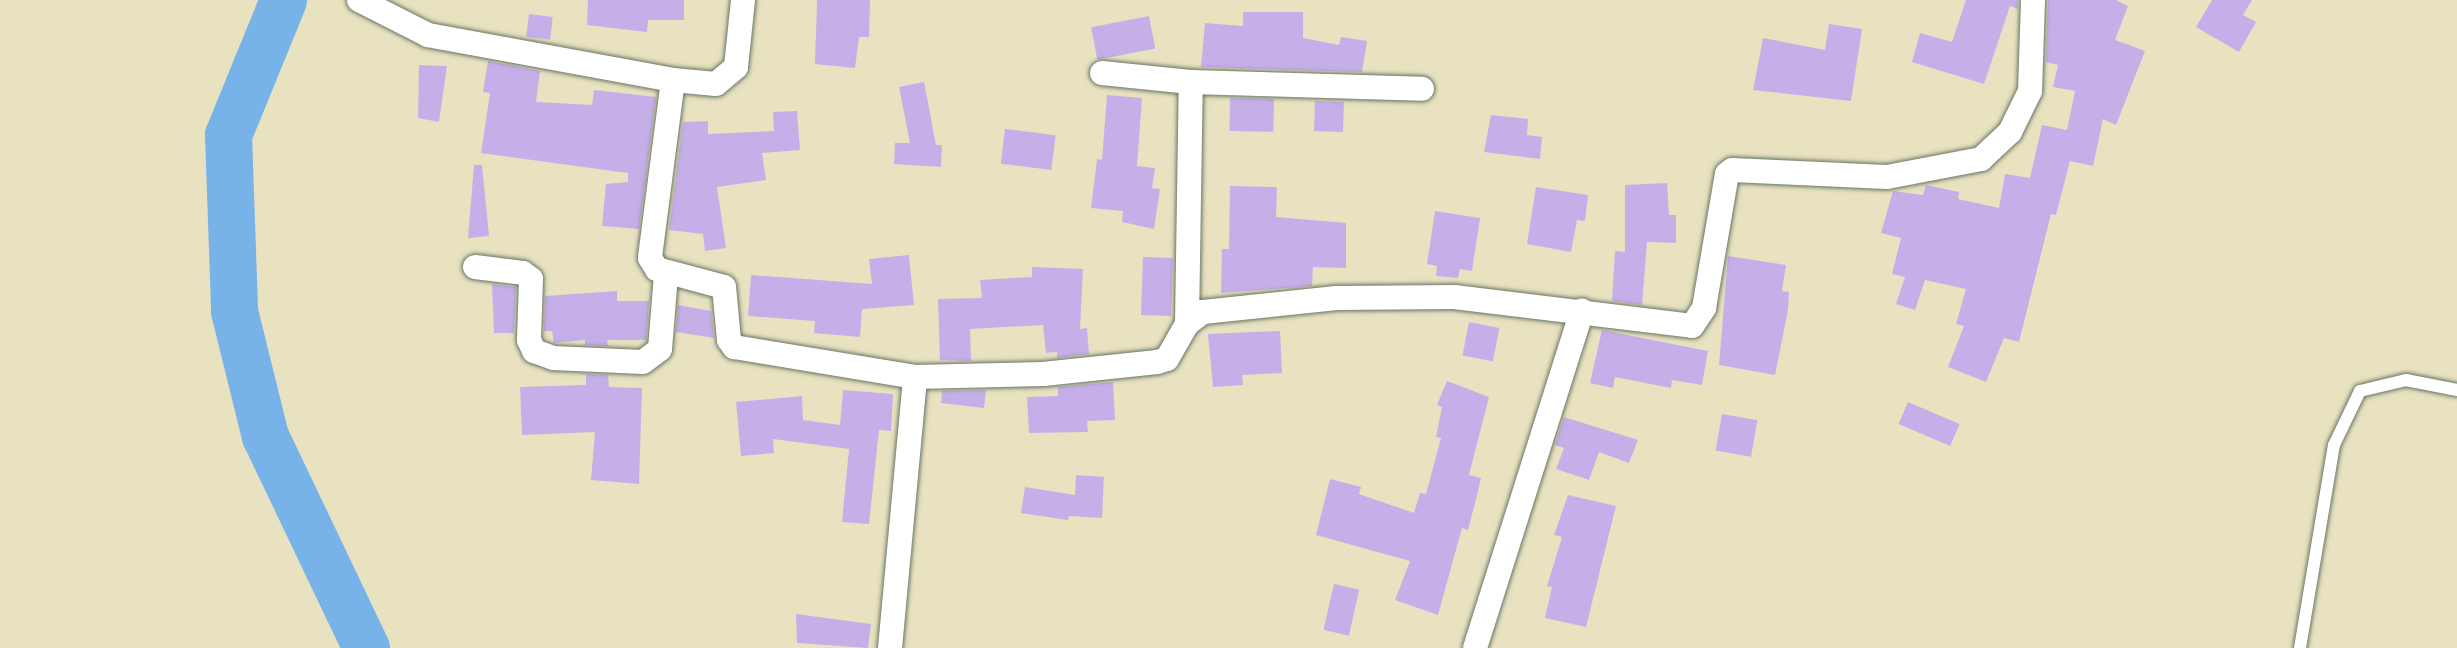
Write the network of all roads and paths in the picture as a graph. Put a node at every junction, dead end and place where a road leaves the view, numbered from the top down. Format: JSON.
{"nodes":[{"id":1,"x":359,"y":0,"type":"edge"},
{"id":2,"x":743,"y":0,"type":"edge"},
{"id":3,"x":2033,"y":0,"type":"edge"},
{"id":4,"x":1102,"y":73,"type":"dead end"},
{"id":5,"x":673,"y":80,"type":"junction"},
{"id":6,"x":1191,"y":82,"type":"junction"},
{"id":7,"x":1422,"y":89,"type":"dead end"},
{"id":8,"x":475,"y":267,"type":"dead end"},
{"id":9,"x":666,"y":274,"type":"junction"},
{"id":10,"x":1581,"y":311,"type":"junction"},
{"id":11,"x":1187,"y":324,"type":"junction"},
{"id":12,"x":915,"y":377,"type":"junction"},
{"id":13,"x":2457,"y":390,"type":"edge"},
{"id":14,"x":890,"y":648,"type":"edge"},
{"id":15,"x":1475,"y":648,"type":"edge"},
{"id":16,"x":2300,"y":648,"type":"edge"}],
"edges":[{"from":1,"to":5,"type":"street"},
{"from":2,"to":5,"type":"street"},
{"from":3,"to":10,"type":"street"},
{"from":4,"to":6,"type":"street"},
{"from":5,"to":9,"type":"street"},
{"from":6,"to":7,"type":"street"},
{"from":6,"to":11,"type":"street"},
{"from":8,"to":9,"type":"street"},
{"from":9,"to":12,"type":"street"},
{"from":10,"to":11,"type":"street"},
{"from":10,"to":15,"type":"street"},
{"from":11,"to":12,"type":"street"},
{"from":12,"to":14,"type":"street"},
{"from":13,"to":16,"type":"lane"}]}
